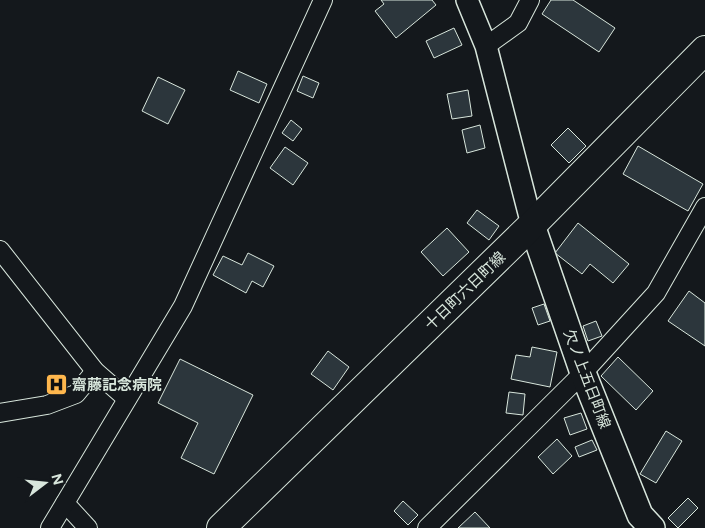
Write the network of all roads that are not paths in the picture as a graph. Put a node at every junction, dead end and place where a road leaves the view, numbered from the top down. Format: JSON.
{"nodes":[{"id":1,"x":323,"y":0,"type":"edge"},
{"id":2,"x":467,"y":0,"type":"edge"},
{"id":3,"x":530,"y":0,"type":"edge"},
{"id":4,"x":486,"y":46,"type":"junction"},
{"id":5,"x":705,"y":50,"type":"edge"},
{"id":6,"x":705,"y":207,"type":"edge"},
{"id":7,"x":532,"y":225,"type":"junction"},
{"id":8,"x":0,"y":250,"type":"edge"},
{"id":9,"x":95,"y":371,"type":"junction"},
{"id":10,"x":583,"y":373,"type":"junction"},
{"id":11,"x":127,"y":399,"type":"junction"},
{"id":12,"x":0,"y":413,"type":"edge"},
{"id":13,"x":65,"y":503,"type":"junction"},
{"id":14,"x":50,"y":528,"type":"edge"},
{"id":15,"x":88,"y":528,"type":"edge"},
{"id":16,"x":221,"y":528,"type":"edge"},
{"id":17,"x":427,"y":528,"type":"edge"},
{"id":18,"x":652,"y":528,"type":"edge"}],
"edges":[{"from":1,"to":11,"type":"street"},
{"from":2,"to":4,"type":"street"},
{"from":3,"to":4,"type":"street"},
{"from":4,"to":7,"type":"street"},
{"from":5,"to":7,"type":"main road","name":"十日町六日町線"},
{"from":6,"to":10,"type":"street"},
{"from":7,"to":10,"type":"main road","name":"欠ノ上五日町線"},
{"from":7,"to":16,"type":"main road","name":"十日町六日町線"},
{"from":8,"to":9,"type":"street"},
{"from":9,"to":11,"type":"street"},
{"from":9,"to":12,"type":"street"},
{"from":10,"to":17,"type":"street"},
{"from":10,"to":18,"type":"main road","name":"欠ノ上五日町線"},
{"from":11,"to":13,"type":"street"},
{"from":13,"to":14,"type":"street"},
{"from":13,"to":15,"type":"street"}]}
